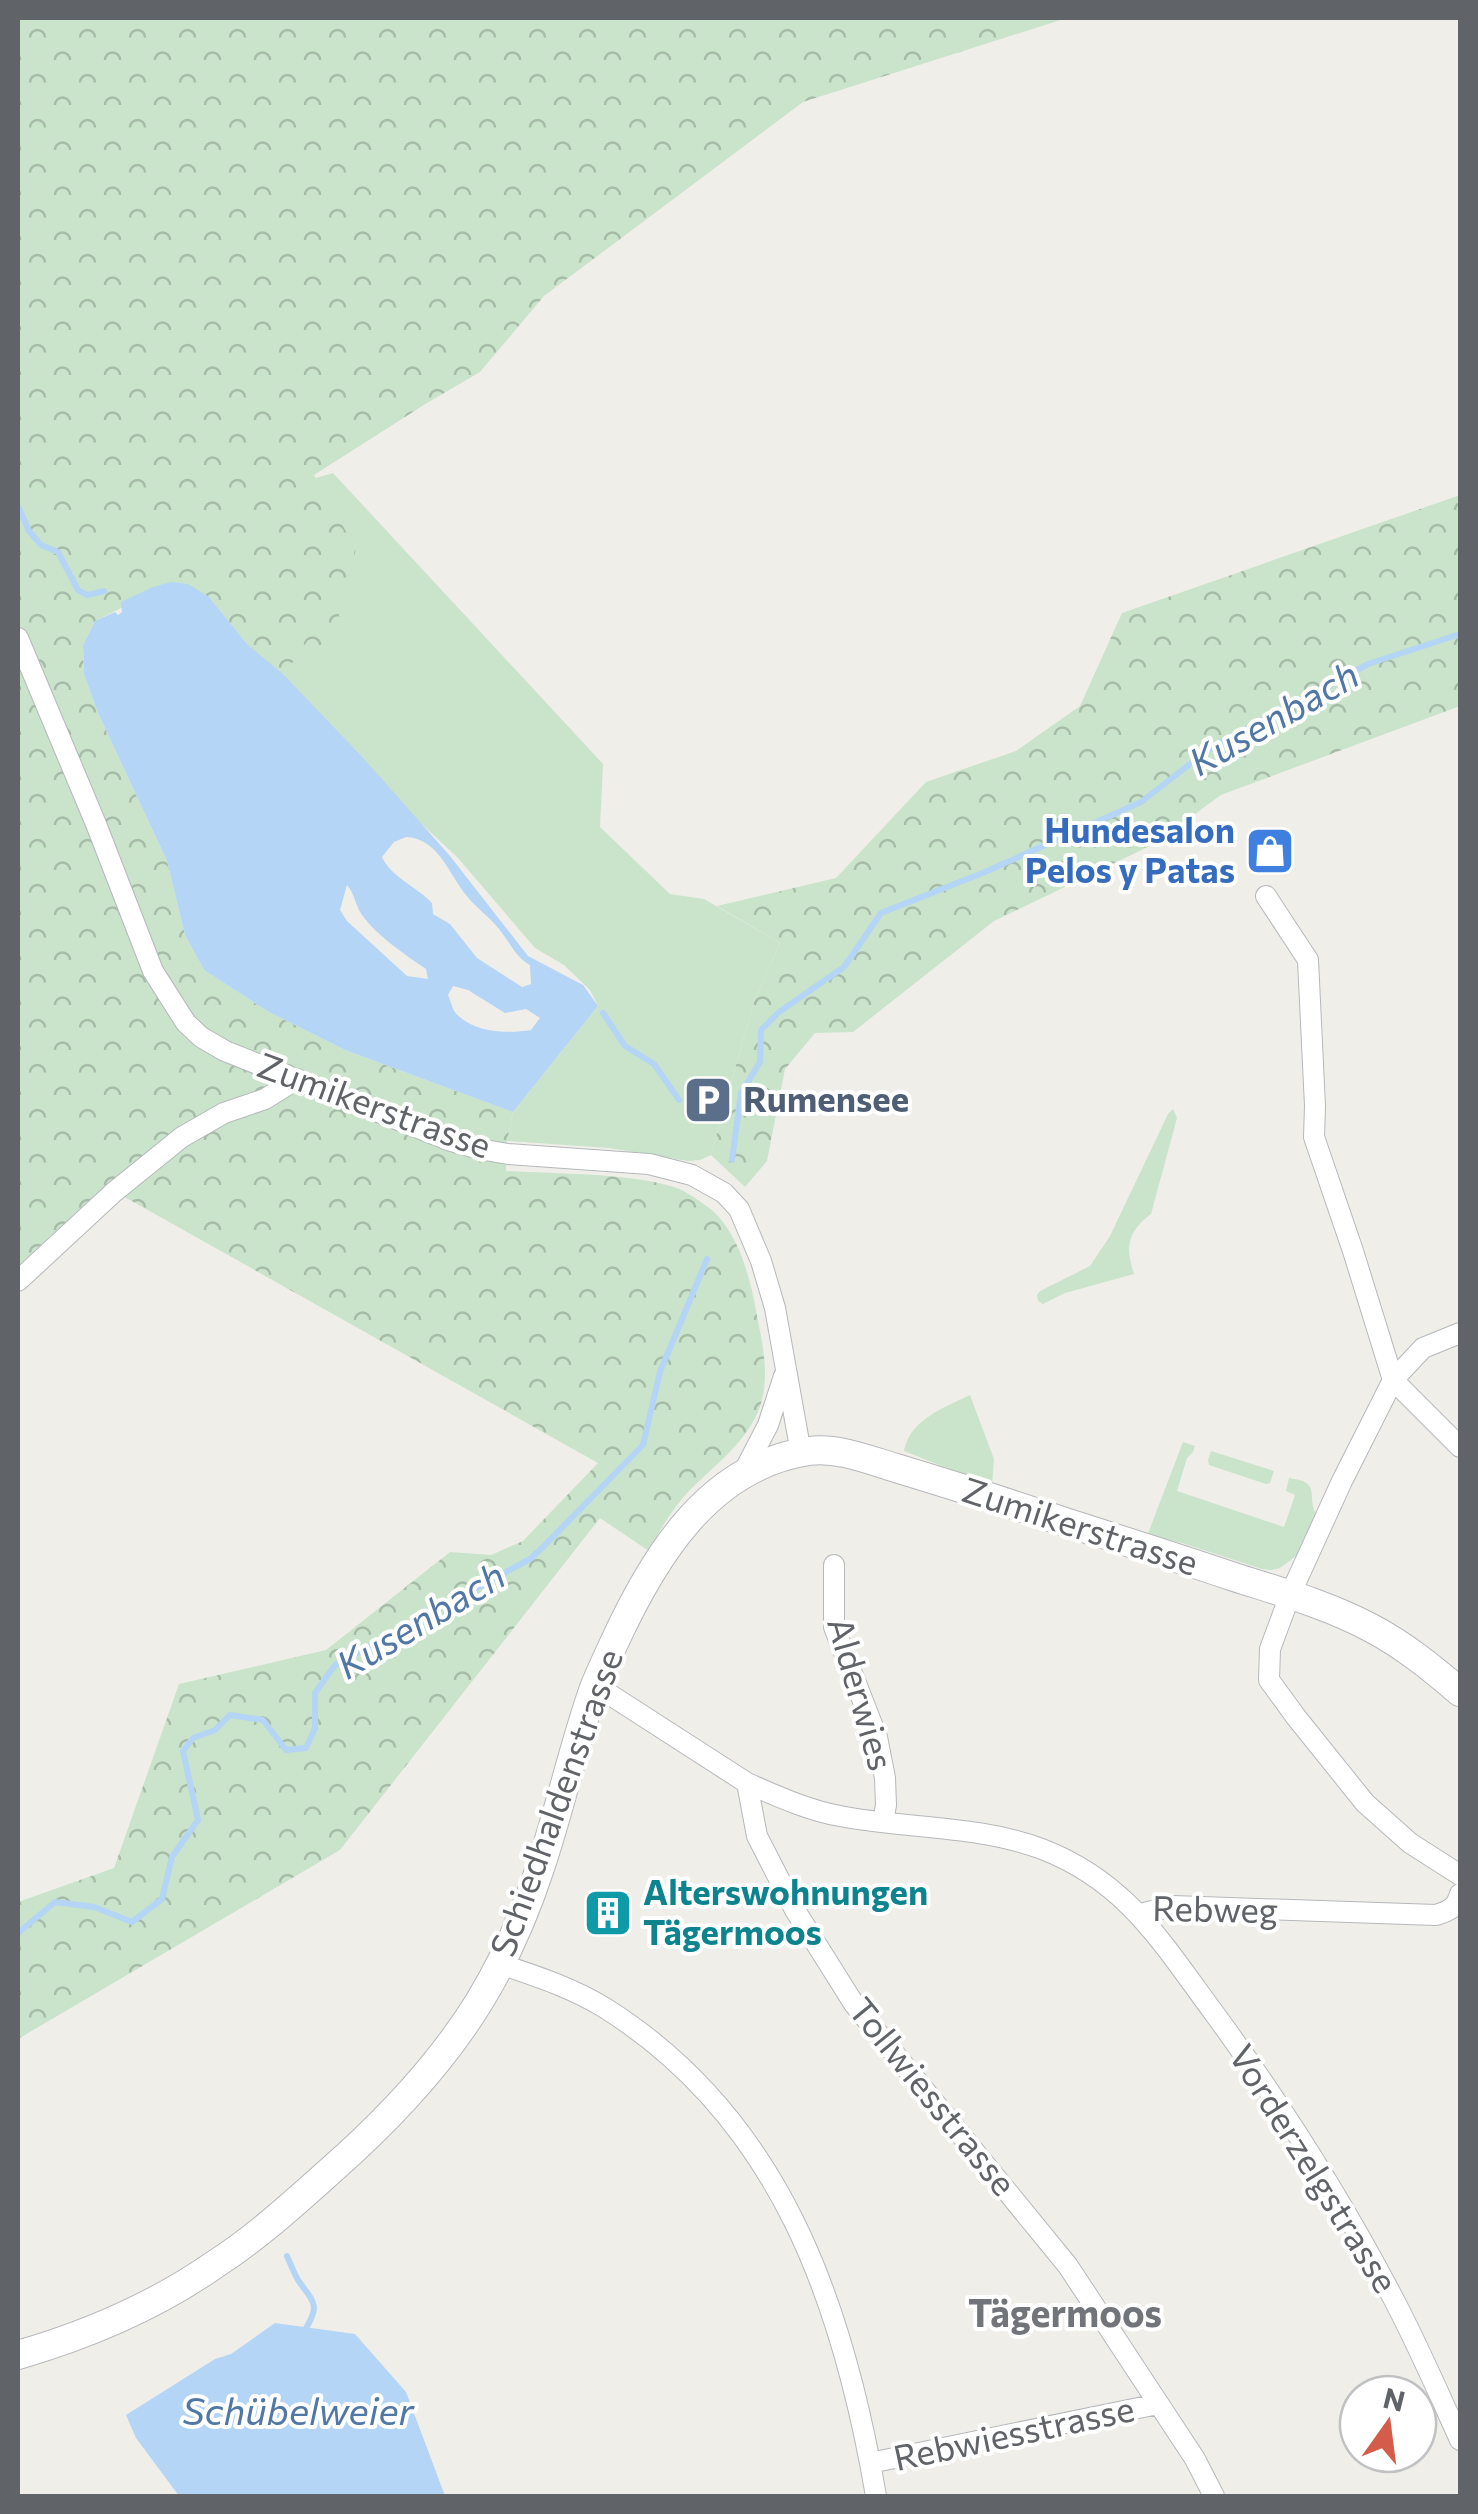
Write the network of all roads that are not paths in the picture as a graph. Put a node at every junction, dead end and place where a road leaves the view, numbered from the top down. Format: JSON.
{"nodes":[{"id":1,"x":18,"y":638,"type":"edge"},
{"id":2,"x":1266,"y":896,"type":"dead end"},
{"id":3,"x":297,"y":1079,"type":"junction"},
{"id":4,"x":18,"y":1282,"type":"edge"},
{"id":5,"x":1460,"y":1333,"type":"edge"},
{"id":6,"x":786,"y":1364,"type":"junction"},
{"id":7,"x":1393,"y":1380,"type":"junction"},
{"id":8,"x":1460,"y":1447,"type":"edge"},
{"id":9,"x":801,"y":1453,"type":"junction"},
{"id":10,"x":742,"y":1475,"type":"junction"},
{"id":11,"x":834,"y":1566,"type":"dead end"},
{"id":12,"x":1290,"y":1595,"type":"junction"},
{"id":13,"x":595,"y":1685,"type":"junction"},
{"id":14,"x":1460,"y":1692,"type":"edge"},
{"id":15,"x":747,"y":1783,"type":"junction"},
{"id":16,"x":883,"y":1822,"type":"junction"},
{"id":17,"x":1460,"y":1875,"type":"edge"},
{"id":18,"x":1460,"y":1894,"type":"edge"},
{"id":19,"x":1140,"y":1914,"type":"junction"},
{"id":20,"x":500,"y":1964,"type":"junction"},
{"id":21,"x":18,"y":2355,"type":"edge"},
{"id":22,"x":1158,"y":2404,"type":"junction"},
{"id":23,"x":1460,"y":2440,"type":"edge"},
{"id":24,"x":870,"y":2463,"type":"junction"},
{"id":25,"x":876,"y":2496,"type":"edge"},
{"id":26,"x":1214,"y":2496,"type":"edge"}],
"edges":[{"from":1,"to":3,"type":"street","name":"Zumikerstrasse"},
{"from":2,"to":7,"type":"street"},
{"from":3,"to":4,"type":"street"},
{"from":3,"to":6,"type":"street","name":"Zumikerstrasse"},
{"from":5,"to":7,"type":"street"},
{"from":6,"to":9,"type":"street","name":"Zumikerstrasse"},
{"from":6,"to":10,"type":"street"},
{"from":7,"to":8,"type":"street"},
{"from":7,"to":12,"type":"street"},
{"from":9,"to":10,"type":"main road","name":"Schiedhaldenstrasse"},
{"from":9,"to":12,"type":"main road","name":"Zumikerstrasse"},
{"from":10,"to":13,"type":"main road","name":"Schiedhaldenstrasse"},
{"from":11,"to":16,"type":"street","name":"Alderwies"},
{"from":12,"to":14,"type":"main road","name":"Zumikerstrasse"},
{"from":12,"to":17,"type":"street"},
{"from":13,"to":15,"type":"street"},
{"from":13,"to":20,"type":"main road","name":"Schiedhaldenstrasse"},
{"from":15,"to":16,"type":"street","name":"Rebweg"},
{"from":15,"to":22,"type":"street","name":"Tollwiesstrasse"},
{"from":16,"to":19,"type":"street","name":"Rebweg"},
{"from":18,"to":19,"type":"street","name":"Rebweg"},
{"from":19,"to":23,"type":"street","name":"Vorderzelgstrasse"},
{"from":20,"to":21,"type":"main road","name":"Schiedhaldenstrasse"},
{"from":20,"to":24,"type":"street"},
{"from":22,"to":24,"type":"street","name":"Rebwiesstrasse"},
{"from":22,"to":26,"type":"street","name":"Tollwiesstrasse"},
{"from":24,"to":25,"type":"street"}]}
